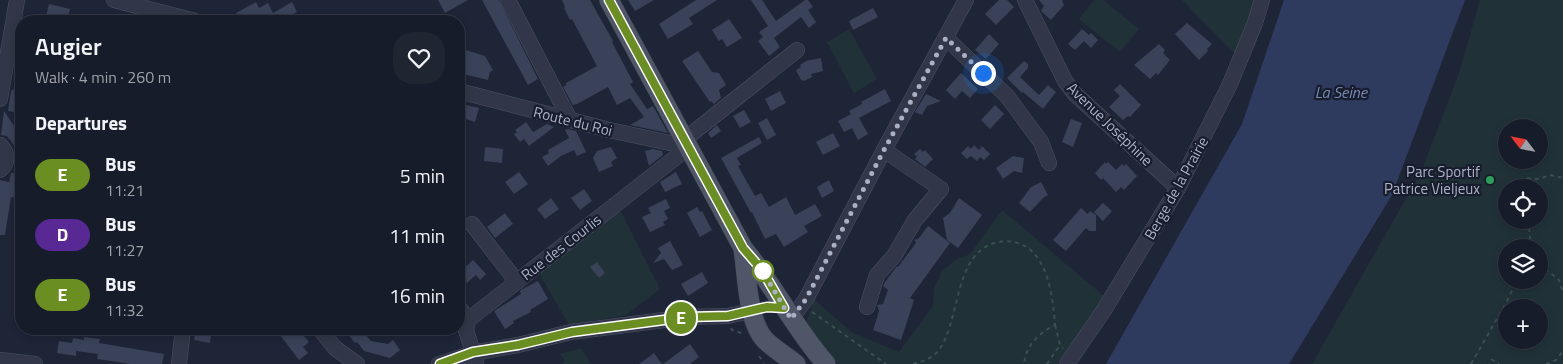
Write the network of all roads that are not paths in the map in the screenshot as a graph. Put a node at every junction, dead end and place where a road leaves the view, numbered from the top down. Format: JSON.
{"nodes":[{"id":1,"x":17,"y":0,"type":"edge"},
{"id":2,"x":114,"y":0,"type":"edge"},
{"id":3,"x":508,"y":0,"type":"edge"},
{"id":4,"x":610,"y":0,"type":"edge"},
{"id":5,"x":966,"y":0,"type":"edge"},
{"id":6,"x":1025,"y":0,"type":"edge"},
{"id":7,"x":1262,"y":0,"type":"edge"},
{"id":8,"x":172,"y":15,"type":"edge"},
{"id":9,"x":946,"y":38,"type":"junction"},
{"id":10,"x":797,"y":50,"type":"dead end"},
{"id":11,"x":465,"y":93,"type":"edge"},
{"id":12,"x":0,"y":99,"type":"edge"},
{"id":13,"x":570,"y":120,"type":"junction"},
{"id":14,"x":687,"y":143,"type":"junction"},
{"id":15,"x":0,"y":145,"type":"edge"},
{"id":16,"x":884,"y":150,"type":"junction"},
{"id":17,"x":1049,"y":163,"type":"dead end"},
{"id":18,"x":9,"y":164,"type":"edge"},
{"id":19,"x":1178,"y":188,"type":"junction"},
{"id":20,"x":472,"y":224,"type":"dead end"},
{"id":21,"x":743,"y":248,"type":"junction"},
{"id":22,"x":518,"y":282,"type":"junction"},
{"id":23,"x":867,"y":307,"type":"dead end"},
{"id":24,"x":751,"y":311,"type":"junction"},
{"id":25,"x":465,"y":316,"type":"edge"},
{"id":26,"x":796,"y":318,"type":"junction"},
{"id":27,"x":468,"y":320,"type":"junction"},
{"id":28,"x":182,"y":335,"type":"edge"},
{"id":29,"x":325,"y":335,"type":"edge"},
{"id":30,"x":473,"y":359,"type":"edge"},
{"id":31,"x":1070,"y":359,"type":"edge"},
{"id":32,"x":0,"y":360,"type":"edge"},
{"id":33,"x":784,"y":361,"type":"edge"},
{"id":34,"x":35,"y":364,"type":"edge"},
{"id":35,"x":179,"y":364,"type":"edge"},
{"id":36,"x":357,"y":364,"type":"edge"},
{"id":37,"x":440,"y":364,"type":"edge"},
{"id":38,"x":826,"y":364,"type":"edge"}],
"edges":[{"from":1,"to":12,"type":"street"},
{"from":2,"to":8,"type":"street"},
{"from":3,"to":13,"type":"street"},
{"from":4,"to":14,"type":"main road"},
{"from":5,"to":9,"type":"street"},
{"from":6,"to":19,"type":"street","name":"Avenue Joséphine"},
{"from":7,"to":19,"type":"street","name":"Berge de la Prairie"},
{"from":9,"to":16,"type":"street"},
{"from":9,"to":17,"type":"street"},
{"from":10,"to":14,"type":"street","name":"Rue des Courlis"},
{"from":11,"to":13,"type":"street","name":"Route du Roi"},
{"from":13,"to":14,"type":"street","name":"Route du Roi"},
{"from":14,"to":21,"type":"main road"},
{"from":14,"to":22,"type":"street","name":"Rue des Courlis"},
{"from":15,"to":18,"type":"street"},
{"from":16,"to":23,"type":"street"},
{"from":16,"to":26,"type":"street"},
{"from":19,"to":31,"type":"street","name":"Berge de la Prairie"},
{"from":20,"to":22,"type":"street"},
{"from":21,"to":24,"type":"main road"},
{"from":21,"to":26,"type":"main road"},
{"from":22,"to":27,"type":"street","name":"Rue des Courlis"},
{"from":24,"to":26,"type":"main road"},
{"from":24,"to":30,"type":"street"},
{"from":24,"to":33,"type":"main road"},
{"from":25,"to":27,"type":"street"},
{"from":26,"to":33,"type":"main road"},
{"from":26,"to":38,"type":"main road"},
{"from":27,"to":30,"type":"street"},
{"from":28,"to":35,"type":"street"},
{"from":29,"to":36,"type":"street"},
{"from":30,"to":37,"type":"street"},
{"from":32,"to":34,"type":"street"}]}
